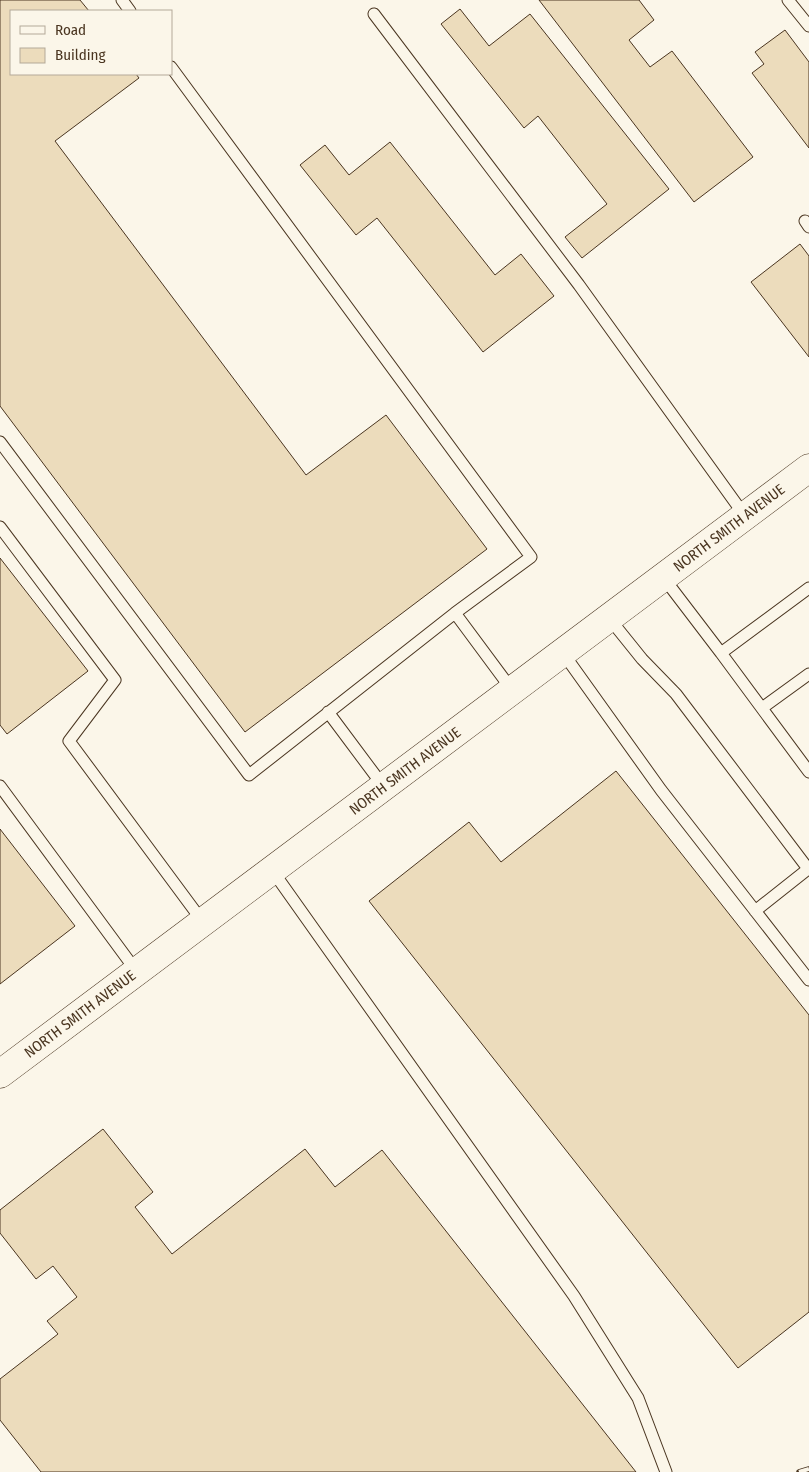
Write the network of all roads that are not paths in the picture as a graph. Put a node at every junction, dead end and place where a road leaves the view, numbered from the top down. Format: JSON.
{"nodes":[{"id":1,"x":788,"y":0,"type":"edge"},
{"id":2,"x":374,"y":14,"type":"dead end"},
{"id":3,"x":809,"y":26,"type":"edge"},
{"id":4,"x":172,"y":69,"type":"edge"},
{"id":5,"x":0,"y":442,"type":"edge"},
{"id":6,"x":809,"y":468,"type":"edge"},
{"id":7,"x":745,"y":516,"type":"junction"},
{"id":8,"x":0,"y":526,"type":"edge"},
{"id":9,"x":663,"y":577,"type":"junction"},
{"id":10,"x":809,"y":588,"type":"edge"},
{"id":11,"x":455,"y":613,"type":"junction"},
{"id":12,"x":609,"y":618,"type":"junction"},
{"id":13,"x":563,"y":653,"type":"junction"},
{"id":14,"x":721,"y":653,"type":"junction"},
{"id":15,"x":809,"y":674,"type":"edge"},
{"id":16,"x":512,"y":690,"type":"junction"},
{"id":17,"x":762,"y":708,"type":"junction"},
{"id":18,"x":328,"y":712,"type":"junction"},
{"id":19,"x":809,"y":772,"type":"edge"},
{"id":20,"x":0,"y":786,"type":"edge"},
{"id":21,"x":384,"y":787,"type":"junction"},
{"id":22,"x":809,"y":869,"type":"edge"},
{"id":23,"x":272,"y":870,"type":"junction"},
{"id":24,"x":755,"y":911,"type":"junction"},
{"id":25,"x":203,"y":922,"type":"junction"},
{"id":26,"x":137,"y":972,"type":"junction"},
{"id":27,"x":809,"y":980,"type":"edge"},
{"id":28,"x":0,"y":1074,"type":"edge"},
{"id":29,"x":666,"y":1472,"type":"edge"}],
"edges":[{"from":1,"to":3,"type":"lane"},
{"from":2,"to":7,"type":"lane"},
{"from":4,"to":11,"type":"lane"},
{"from":5,"to":18,"type":"lane"},
{"from":6,"to":7,"type":"main road","name":"NORTH SMITH AVENUE"},
{"from":7,"to":9,"type":"main road","name":"NORTH SMITH AVENUE"},
{"from":8,"to":25,"type":"lane"},
{"from":9,"to":12,"type":"main road","name":"NORTH SMITH AVENUE"},
{"from":9,"to":14,"type":"lane"},
{"from":10,"to":14,"type":"lane"},
{"from":11,"to":16,"type":"lane"},
{"from":11,"to":18,"type":"lane"},
{"from":12,"to":13,"type":"main road","name":"NORTH SMITH AVENUE"},
{"from":12,"to":22,"type":"lane"},
{"from":13,"to":16,"type":"main road","name":"NORTH SMITH AVENUE"},
{"from":13,"to":24,"type":"lane"},
{"from":14,"to":17,"type":"lane"},
{"from":15,"to":17,"type":"lane"},
{"from":16,"to":21,"type":"main road","name":"NORTH SMITH AVENUE"},
{"from":17,"to":19,"type":"lane"},
{"from":18,"to":21,"type":"lane"},
{"from":20,"to":26,"type":"lane"},
{"from":21,"to":23,"type":"main road","name":"NORTH SMITH AVENUE"},
{"from":22,"to":24,"type":"lane"},
{"from":23,"to":25,"type":"main road","name":"NORTH SMITH AVENUE"},
{"from":23,"to":29,"type":"lane"},
{"from":24,"to":27,"type":"lane"},
{"from":25,"to":26,"type":"main road","name":"NORTH SMITH AVENUE"},
{"from":26,"to":28,"type":"main road","name":"NORTH SMITH AVENUE"}]}
